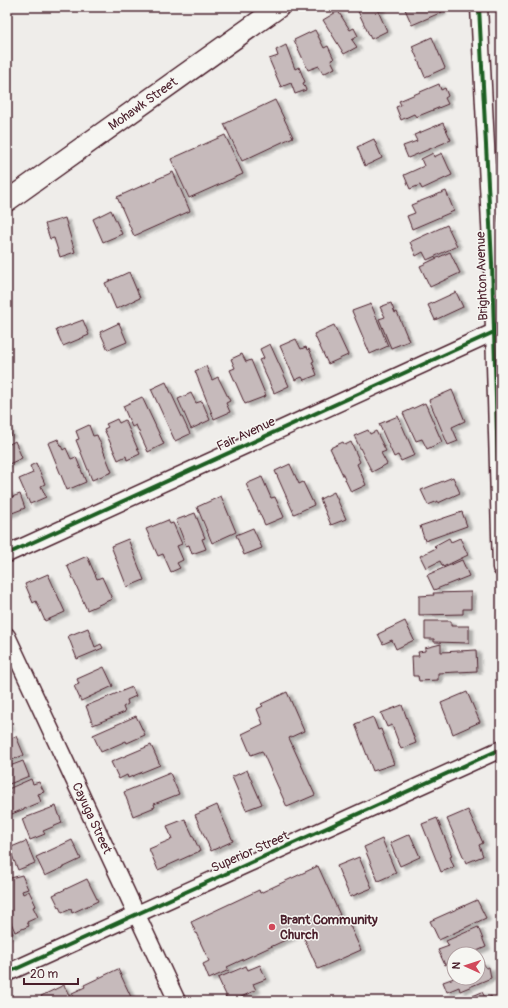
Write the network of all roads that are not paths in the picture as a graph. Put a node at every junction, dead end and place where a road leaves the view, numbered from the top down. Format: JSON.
{"nodes":[{"id":1,"x":280,"y":7,"type":"edge"},
{"id":2,"x":479,"y":7,"type":"edge"},
{"id":3,"x":7,"y":201,"type":"edge"},
{"id":4,"x":496,"y":262,"type":"edge"},
{"id":5,"x":494,"y":332,"type":"junction"},
{"id":6,"x":7,"y":554,"type":"edge"},
{"id":7,"x":501,"y":568,"type":"edge"},
{"id":8,"x":7,"y":636,"type":"edge"},
{"id":9,"x":501,"y":749,"type":"edge"},
{"id":10,"x":138,"y":914,"type":"junction"},
{"id":11,"x":7,"y":973,"type":"edge"},
{"id":12,"x":177,"y":1001,"type":"edge"}],
"edges":[{"from":1,"to":3,"type":"street","name":"Mohawk Street"},
{"from":2,"to":4,"type":"street","name":"Brighton Avenue"},
{"from":4,"to":5,"type":"street","name":"Brighton Avenue"},
{"from":5,"to":6,"type":"street","name":"Fair Avenue"},
{"from":5,"to":7,"type":"street","name":"Brighton Avenue"},
{"from":8,"to":10,"type":"street","name":"Cayuga Street"},
{"from":9,"to":10,"type":"street","name":"Superior Street"},
{"from":10,"to":11,"type":"street","name":"Superior Street"},
{"from":10,"to":12,"type":"street","name":"Cayuga Street"}]}
